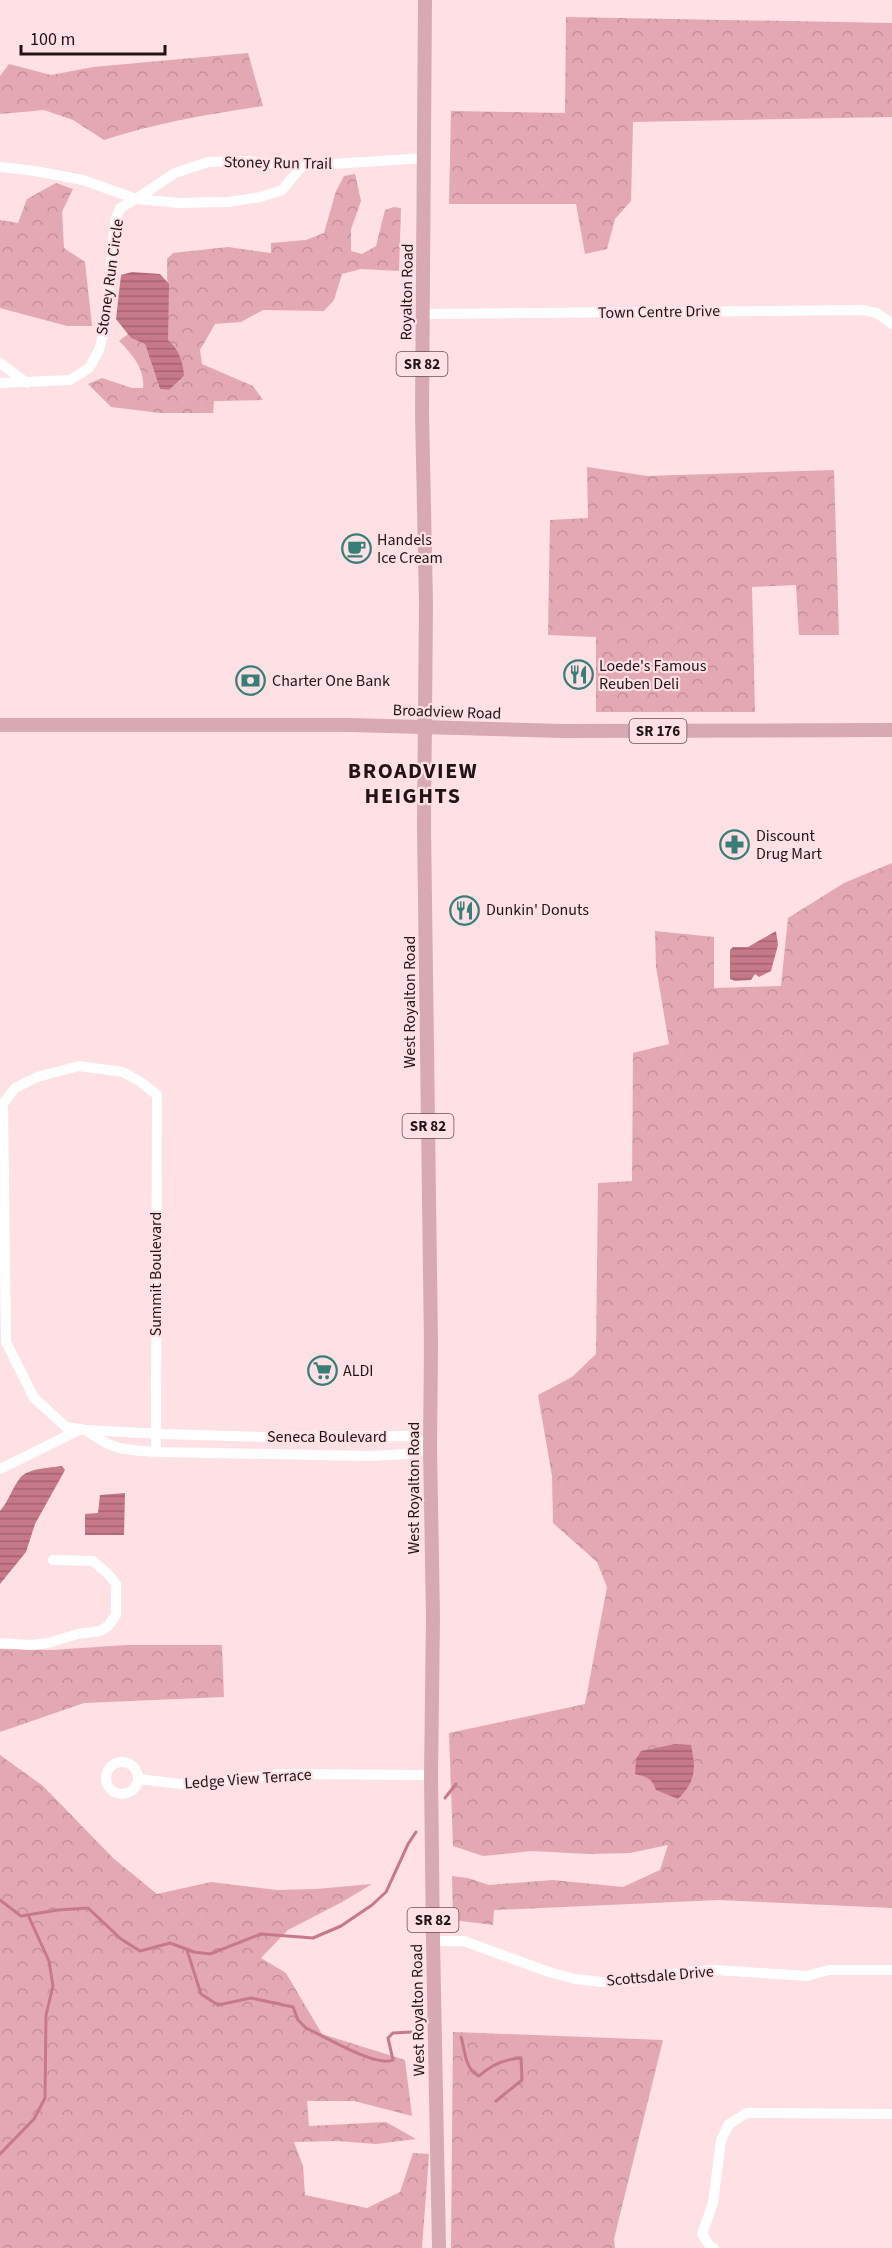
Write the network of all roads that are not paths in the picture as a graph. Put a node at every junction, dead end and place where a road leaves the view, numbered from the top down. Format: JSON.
{"nodes":[{"id":1,"x":425,"y":0,"type":"edge"},
{"id":2,"x":425,"y":158,"type":"junction"},
{"id":3,"x":302,"y":166,"type":"junction"},
{"id":4,"x":0,"y":167,"type":"edge"},
{"id":5,"x":136,"y":199,"type":"junction"},
{"id":6,"x":423,"y":314,"type":"junction"},
{"id":7,"x":892,"y":324,"type":"edge"},
{"id":8,"x":0,"y":363,"type":"edge"},
{"id":9,"x":0,"y":383,"type":"edge"},
{"id":10,"x":27,"y":383,"type":"junction"},
{"id":11,"x":0,"y":725,"type":"edge"},
{"id":12,"x":424,"y":728,"type":"junction"},
{"id":13,"x":892,"y":730,"type":"edge"},
{"id":14,"x":157,"y":1095,"type":"joint"},
{"id":15,"x":2,"y":1146,"type":"edge"},
{"id":16,"x":3,"y":1302,"type":"edge"},
{"id":17,"x":5,"y":1351,"type":"edge"},
{"id":18,"x":83,"y":1429,"type":"junction"},
{"id":19,"x":156,"y":1434,"type":"junction"},
{"id":20,"x":430,"y":1448,"type":"junction"},
{"id":21,"x":156,"y":1452,"type":"junction"},
{"id":22,"x":0,"y":1469,"type":"edge"},
{"id":23,"x":53,"y":1560,"type":"dead end"},
{"id":24,"x":0,"y":1643,"type":"edge"},
{"id":25,"x":431,"y":1775,"type":"junction"},
{"id":26,"x":138,"y":1779,"type":"dead end"},
{"id":27,"x":433,"y":1941,"type":"junction"},
{"id":28,"x":892,"y":1970,"type":"edge"},
{"id":29,"x":892,"y":2114,"type":"edge"},
{"id":30,"x":439,"y":2248,"type":"edge"},
{"id":31,"x":714,"y":2248,"type":"edge"}],
"edges":[{"from":1,"to":2,"type":"main road","name":"Royalton Road","number":"SR 82"},
{"from":2,"to":3,"type":"street","name":"Stoney Run Trail"},
{"from":2,"to":6,"type":"main road","name":"Royalton Road","number":"SR 82"},
{"from":3,"to":5,"type":"street","name":"Stoney Run Trail"},
{"from":3,"to":5,"type":"street"},
{"from":4,"to":5,"type":"street"},
{"from":5,"to":10,"type":"street","name":"Stoney Run Circle"},
{"from":6,"to":7,"type":"street","name":"Town Centre Drive"},
{"from":6,"to":12,"type":"main road","name":"Royalton Road","number":"SR 82"},
{"from":8,"to":10,"type":"street"},
{"from":9,"to":10,"type":"street","name":"Stoney Run Circle"},
{"from":11,"to":12,"type":"main road","name":"Broadview Road","number":"SR 176"},
{"from":12,"to":13,"type":"main road","name":"Broadview Road","number":"SR 176"},
{"from":12,"to":20,"type":"main road","name":"West Royalton Road","number":"SR 82"},
{"from":14,"to":15,"type":"street","name":"Seneca Boulevard"},
{"from":14,"to":19,"type":"street","name":"Summit Boulevard"},
{"from":15,"to":16,"type":"street","name":"Seneca Boulevard"},
{"from":16,"to":17,"type":"street","name":"Seneca Boulevard"},
{"from":17,"to":18,"type":"street","name":"Seneca Boulevard"},
{"from":18,"to":19,"type":"street","name":"Seneca Boulevard"},
{"from":18,"to":21,"type":"street","name":"Seneca Boulevard"},
{"from":18,"to":22,"type":"street"},
{"from":19,"to":20,"type":"street","name":"Seneca Boulevard"},
{"from":19,"to":21,"type":"street","name":"Summit Boulevard"},
{"from":20,"to":21,"type":"street","name":"Seneca Boulevard"},
{"from":20,"to":25,"type":"main road","name":"West Royalton Road","number":"SR 82"},
{"from":23,"to":24,"type":"street"},
{"from":25,"to":26,"type":"street","name":"Ledge View Terrace"},
{"from":25,"to":27,"type":"main road","name":"West Royalton Road","number":"SR 82"},
{"from":27,"to":28,"type":"street","name":"Scottsdale Drive"},
{"from":27,"to":30,"type":"main road","name":"West Royalton Road","number":"SR 82"},
{"from":29,"to":31,"type":"street"}]}
